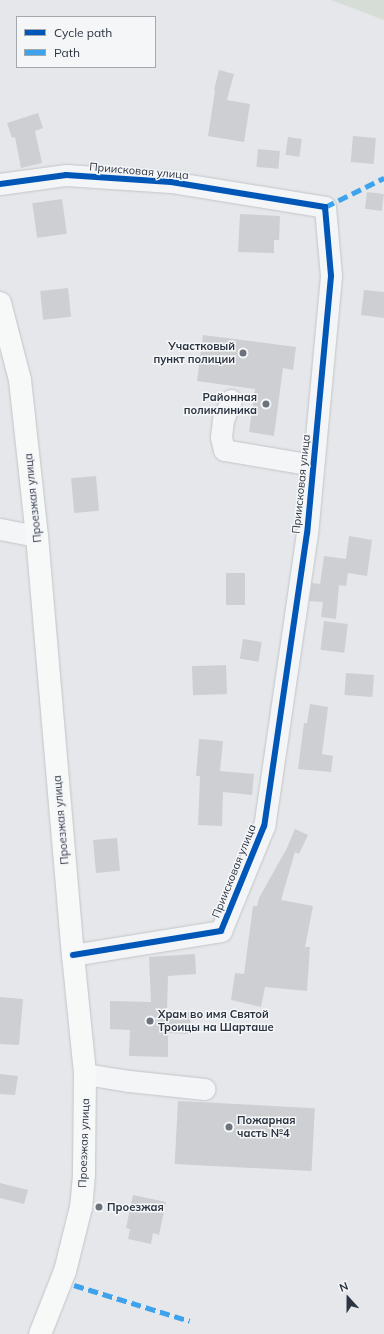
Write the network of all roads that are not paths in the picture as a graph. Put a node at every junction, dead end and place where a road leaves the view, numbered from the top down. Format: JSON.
{"nodes":[{"id":1,"x":0,"y":184,"type":"edge"},
{"id":2,"x":0,"y":303,"type":"edge"},
{"id":3,"x":231,"y":400,"type":"dead end"},
{"id":4,"x":313,"y":465,"type":"junction"},
{"id":5,"x":0,"y":530,"type":"edge"},
{"id":6,"x":38,"y":536,"type":"junction"},
{"id":7,"x":73,"y":955,"type":"junction"},
{"id":8,"x":85,"y":1074,"type":"junction"},
{"id":9,"x":205,"y":1089,"type":"dead end"},
{"id":10,"x":40,"y":1334,"type":"edge"}],
"edges":[{"from":1,"to":4,"type":"street","name":"Приисковая улица"},
{"from":2,"to":6,"type":"main road","name":"Проезжая улица"},
{"from":3,"to":4,"type":"street"},
{"from":4,"to":7,"type":"street","name":"Приисковая улица"},
{"from":5,"to":6,"type":"street"},
{"from":6,"to":7,"type":"main road","name":"Проезжая улица"},
{"from":7,"to":8,"type":"main road","name":"Проезжая улица"},
{"from":8,"to":9,"type":"street"},
{"from":8,"to":10,"type":"main road","name":"Проезжая улица"}]}
